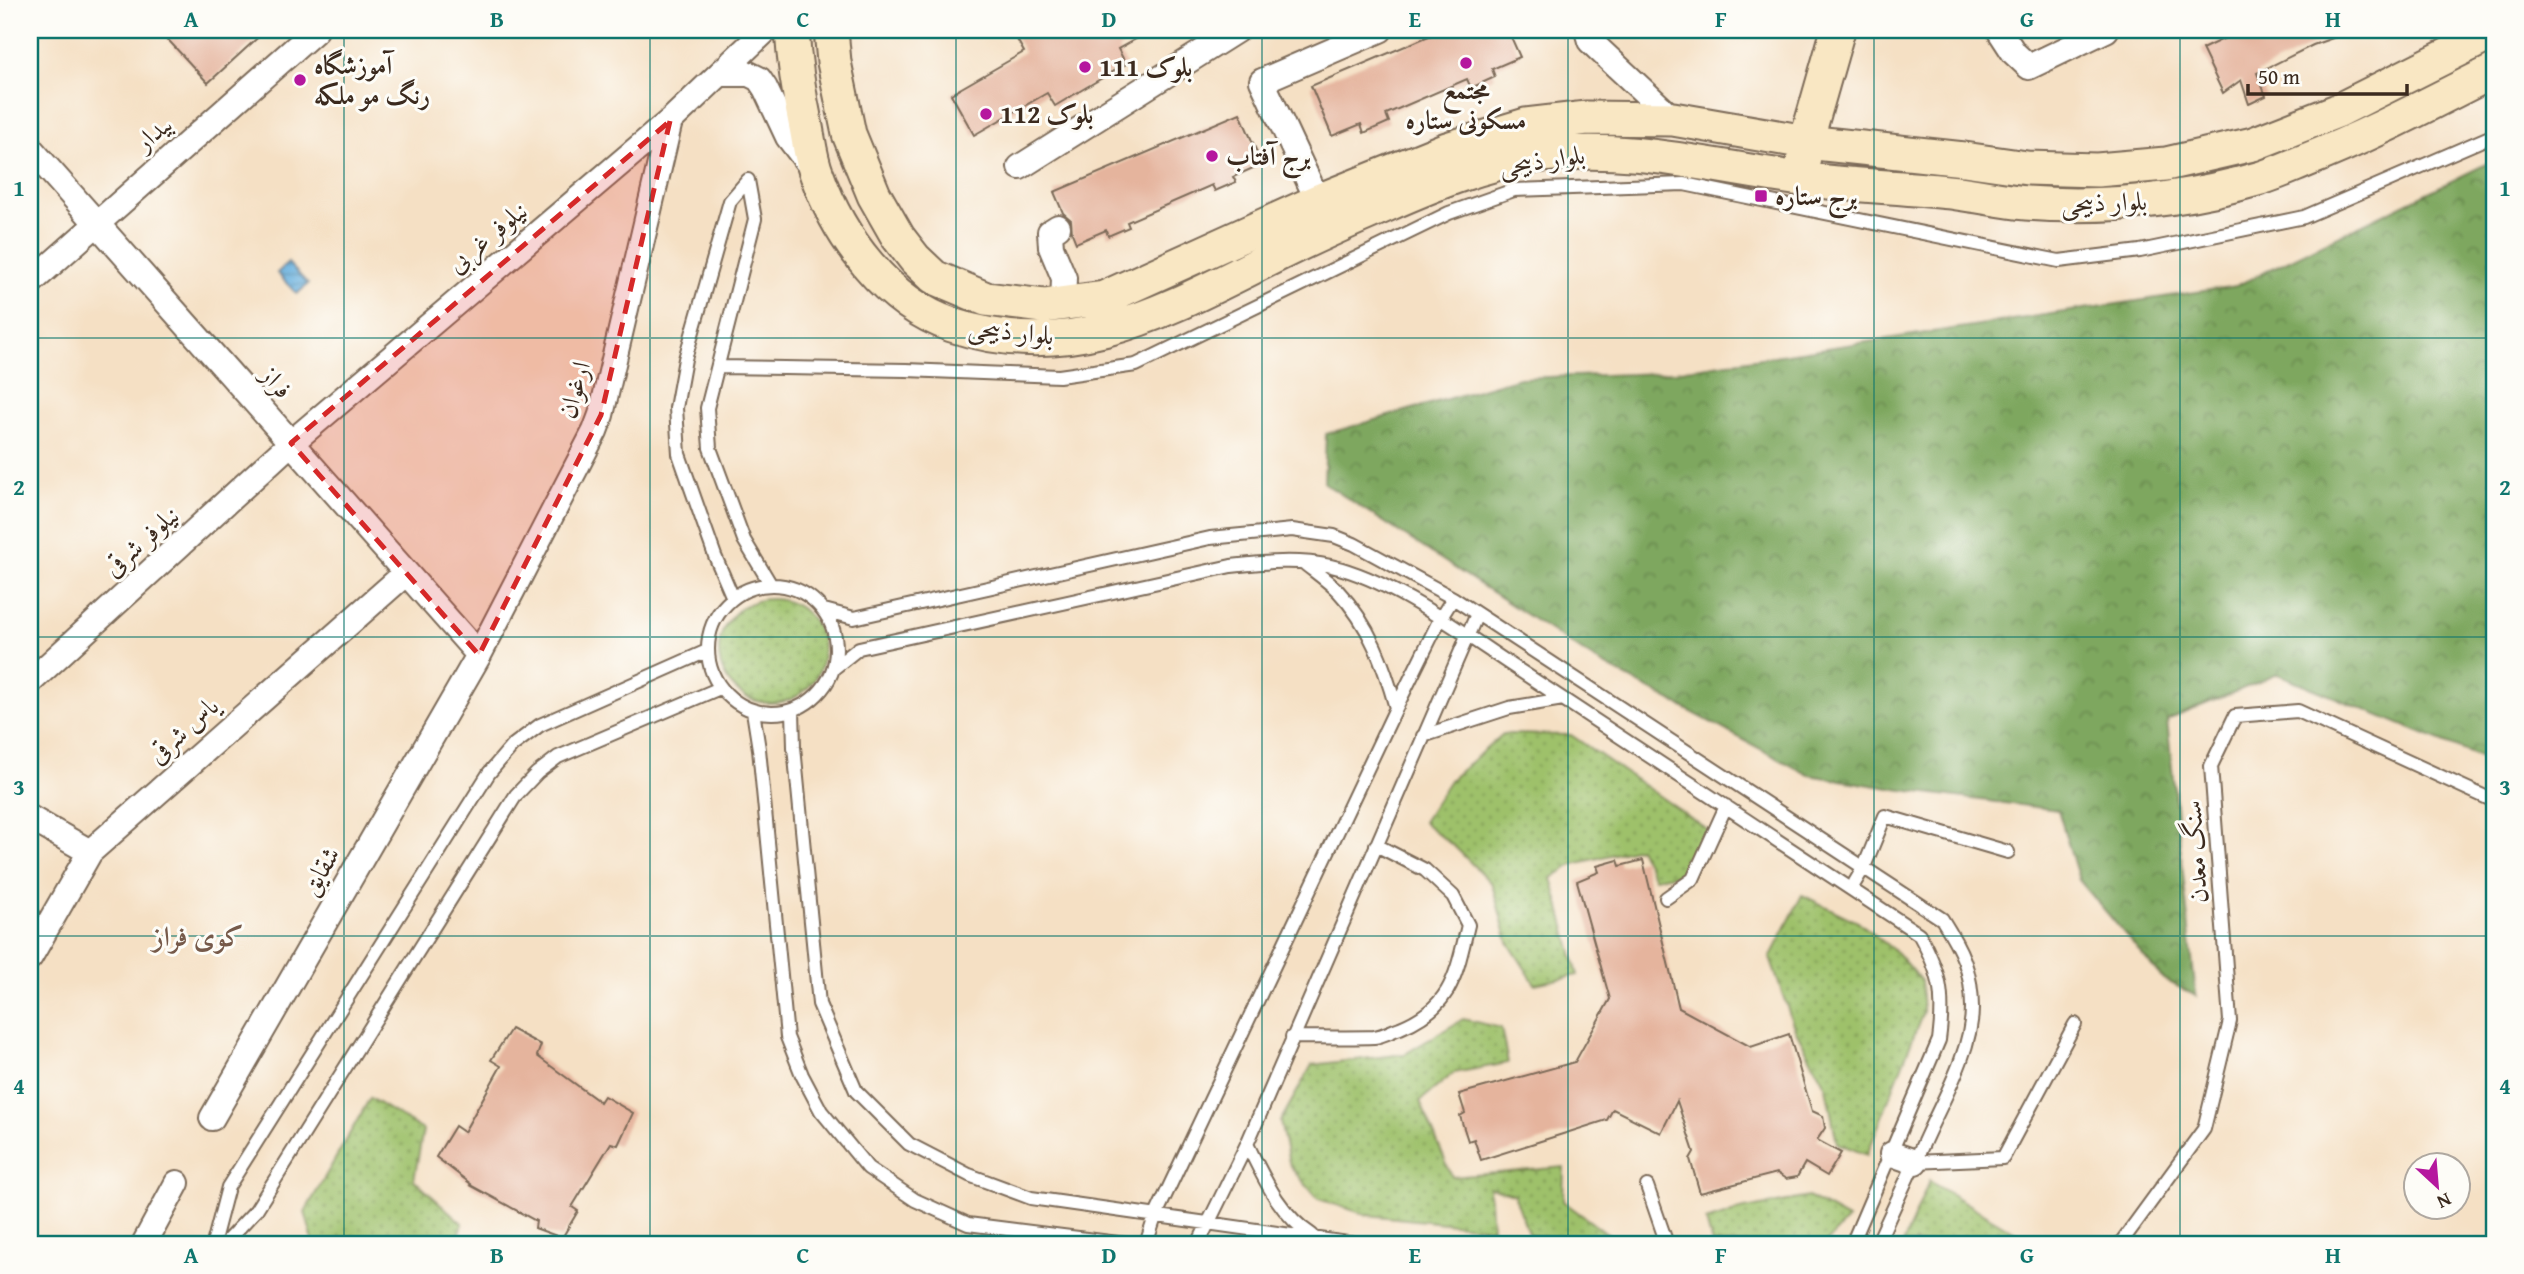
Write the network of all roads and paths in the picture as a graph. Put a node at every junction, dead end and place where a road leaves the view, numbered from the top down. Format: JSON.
{"nodes":[{"id":1,"x":316,"y":30,"type":"edge"},
{"id":2,"x":765,"y":30,"type":"edge"},
{"id":3,"x":792,"y":30,"type":"edge"},
{"id":4,"x":831,"y":30,"type":"edge"},
{"id":5,"x":1380,"y":30,"type":"edge"},
{"id":6,"x":1587,"y":30,"type":"edge"},
{"id":7,"x":1838,"y":30,"type":"edge"},
{"id":8,"x":1999,"y":30,"type":"edge"},
{"id":9,"x":2106,"y":30,"type":"edge"},
{"id":10,"x":1232,"y":31,"type":"edge"},
{"id":11,"x":2494,"y":32,"type":"edge"},
{"id":12,"x":2494,"y":71,"type":"edge"},
{"id":13,"x":720,"y":74,"type":"junction"},
{"id":14,"x":1673,"y":119,"type":"junction"},
{"id":15,"x":670,"y":121,"type":"junction"},
{"id":16,"x":2494,"y":135,"type":"edge"},
{"id":17,"x":1806,"y":142,"type":"junction"},
{"id":18,"x":30,"y":148,"type":"edge"},
{"id":19,"x":1020,"y":167,"type":"dead end"},
{"id":20,"x":815,"y":173,"type":"junction"},
{"id":21,"x":1801,"y":179,"type":"junction"},
{"id":22,"x":1318,"y":201,"type":"junction"},
{"id":23,"x":96,"y":223,"type":"junction"},
{"id":24,"x":1058,"y":227,"type":"dead end"},
{"id":25,"x":30,"y":282,"type":"edge"},
{"id":26,"x":1063,"y":304,"type":"junction"},
{"id":27,"x":718,"y":367,"type":"junction"},
{"id":28,"x":292,"y":443,"type":"junction"},
{"id":29,"x":1304,"y":563,"type":"junction"},
{"id":30,"x":406,"y":573,"type":"junction"},
{"id":31,"x":771,"y":585,"type":"junction"},
{"id":32,"x":733,"y":598,"type":"junction"},
{"id":33,"x":1453,"y":598,"type":"junction"},
{"id":34,"x":824,"y":610,"type":"junction"},
{"id":35,"x":1477,"y":614,"type":"junction"},
{"id":36,"x":1440,"y":619,"type":"junction"},
{"id":37,"x":1468,"y":638,"type":"junction"},
{"id":38,"x":708,"y":650,"type":"junction"},
{"id":39,"x":479,"y":655,"type":"junction"},
{"id":40,"x":834,"y":668,"type":"junction"},
{"id":41,"x":30,"y":682,"type":"edge"},
{"id":42,"x":720,"y":688,"type":"junction"},
{"id":43,"x":1563,"y":699,"type":"junction"},
{"id":44,"x":1396,"y":708,"type":"junction"},
{"id":45,"x":793,"y":710,"type":"junction"},
{"id":46,"x":753,"y":711,"type":"junction"},
{"id":47,"x":1423,"y":736,"type":"junction"},
{"id":48,"x":2494,"y":801,"type":"edge"},
{"id":49,"x":1726,"y":806,"type":"junction"},
{"id":50,"x":30,"y":818,"type":"edge"},
{"id":51,"x":1376,"y":845,"type":"junction"},
{"id":52,"x":90,"y":852,"type":"junction"},
{"id":53,"x":2008,"y":852,"type":"dead end"},
{"id":54,"x":1864,"y":867,"type":"junction"},
{"id":55,"x":1851,"y":889,"type":"junction"},
{"id":56,"x":1665,"y":898,"type":"dead end"},
{"id":57,"x":30,"y":957,"type":"edge"},
{"id":58,"x":2074,"y":1024,"type":"dead end"},
{"id":59,"x":1292,"y":1037,"type":"junction"},
{"id":60,"x":212,"y":1118,"type":"dead end"},
{"id":61,"x":1247,"y":1144,"type":"junction"},
{"id":62,"x":1903,"y":1158,"type":"junction"},
{"id":63,"x":177,"y":1183,"type":"dead end"},
{"id":64,"x":1647,"y":1186,"type":"dead end"},
{"id":65,"x":1155,"y":1217,"type":"junction"},
{"id":66,"x":1209,"y":1223,"type":"junction"},
{"id":67,"x":1318,"y":1239,"type":"junction"},
{"id":68,"x":2125,"y":1243,"type":"edge"},
{"id":69,"x":144,"y":1244,"type":"edge"},
{"id":70,"x":213,"y":1244,"type":"edge"},
{"id":71,"x":224,"y":1244,"type":"edge"},
{"id":72,"x":1126,"y":1244,"type":"edge"},
{"id":73,"x":1146,"y":1244,"type":"edge"},
{"id":74,"x":1198,"y":1244,"type":"edge"},
{"id":75,"x":1355,"y":1244,"type":"edge"},
{"id":76,"x":1668,"y":1244,"type":"edge"},
{"id":77,"x":1852,"y":1244,"type":"edge"},
{"id":78,"x":1877,"y":1244,"type":"edge"}],
"edges":[{"from":1,"to":23,"type":"street","name":"بیدار"},
{"from":2,"to":13,"type":"street","name":"نیلوفر غربی"},
{"from":3,"to":20,"type":"main road","name":"بلوار ذبیحی"},
{"from":4,"to":26,"type":"main road","name":"بلوار ذبیحی"},
{"from":5,"to":22,"type":"street"},
{"from":6,"to":14,"type":"street"},
{"from":7,"to":17,"type":"main road"},
{"from":8,"to":9,"type":"street"},
{"from":10,"to":19,"type":"street"},
{"from":11,"to":17,"type":"main road","name":"بلوار ذبیحی"},
{"from":12,"to":21,"type":"main road","name":"بلوار ذبیحی"},
{"from":13,"to":15,"type":"street","name":"نیلوفر غربی"},
{"from":13,"to":20,"type":"street"},
{"from":14,"to":17,"type":"main road","name":"بلوار ذبیحی"},
{"from":14,"to":22,"type":"main road","name":"بلوار ذبیحی"},
{"from":15,"to":28,"type":"street","name":"نیلوفر غربی"},
{"from":15,"to":39,"type":"street","name":"ارغوان"},
{"from":16,"to":27,"type":"lane"},
{"from":17,"to":21,"type":"main road"},
{"from":18,"to":23,"type":"street","name":"فراز"},
{"from":20,"to":21,"type":"main road","name":"بلوار ذبیحی"},
{"from":22,"to":26,"type":"main road","name":"بلوار ذبیحی"},
{"from":23,"to":25,"type":"street","name":"بیدار"},
{"from":23,"to":28,"type":"street","name":"فراز"},
{"from":24,"to":26,"type":"street"},
{"from":27,"to":31,"type":"lane"},
{"from":27,"to":32,"type":"lane"},
{"from":28,"to":30,"type":"street","name":"فراز"},
{"from":28,"to":41,"type":"street","name":"نیلوفر شرقی"},
{"from":29,"to":36,"type":"lane"},
{"from":29,"to":40,"type":"lane"},
{"from":29,"to":44,"type":"lane"},
{"from":30,"to":39,"type":"street","name":"فراز"},
{"from":30,"to":52,"type":"street","name":"یاس شرقی"},
{"from":31,"to":32,"type":"lane"},
{"from":31,"to":34,"type":"lane"},
{"from":32,"to":38,"type":"lane"},
{"from":33,"to":34,"type":"lane"},
{"from":33,"to":35,"type":"lane"},
{"from":33,"to":36,"type":"lane"},
{"from":34,"to":40,"type":"lane"},
{"from":35,"to":37,"type":"lane"},
{"from":35,"to":54,"type":"lane"},
{"from":36,"to":37,"type":"lane"},
{"from":36,"to":44,"type":"lane"},
{"from":37,"to":43,"type":"lane"},
{"from":37,"to":47,"type":"lane"},
{"from":38,"to":42,"type":"lane"},
{"from":38,"to":70,"type":"lane"},
{"from":39,"to":60,"type":"street","name":"شقایق"},
{"from":40,"to":45,"type":"lane"},
{"from":42,"to":46,"type":"lane"},
{"from":42,"to":71,"type":"lane"},
{"from":43,"to":47,"type":"lane"},
{"from":43,"to":49,"type":"lane"},
{"from":44,"to":65,"type":"lane"},
{"from":45,"to":46,"type":"lane"},
{"from":45,"to":65,"type":"lane"},
{"from":46,"to":72,"type":"lane"},
{"from":47,"to":51,"type":"lane"},
{"from":48,"to":68,"type":"lane","name":"سنگ معدن"},
{"from":49,"to":55,"type":"lane"},
{"from":49,"to":56,"type":"lane"},
{"from":50,"to":52,"type":"street"},
{"from":51,"to":59,"type":"lane"},
{"from":51,"to":59,"type":"lane"},
{"from":52,"to":57,"type":"street","name":"یاس شرقی"},
{"from":53,"to":54,"type":"lane"},
{"from":54,"to":55,"type":"lane"},
{"from":54,"to":62,"type":"lane"},
{"from":55,"to":62,"type":"lane"},
{"from":58,"to":62,"type":"lane"},
{"from":59,"to":61,"type":"lane"},
{"from":61,"to":66,"type":"lane"},
{"from":61,"to":67,"type":"lane"},
{"from":62,"to":77,"type":"lane"},
{"from":62,"to":78,"type":"lane"},
{"from":63,"to":69,"type":"street"},
{"from":64,"to":76,"type":"lane"},
{"from":65,"to":66,"type":"lane"},
{"from":65,"to":73,"type":"lane"},
{"from":66,"to":67,"type":"lane"},
{"from":66,"to":74,"type":"lane"},
{"from":67,"to":75,"type":"lane"}]}
